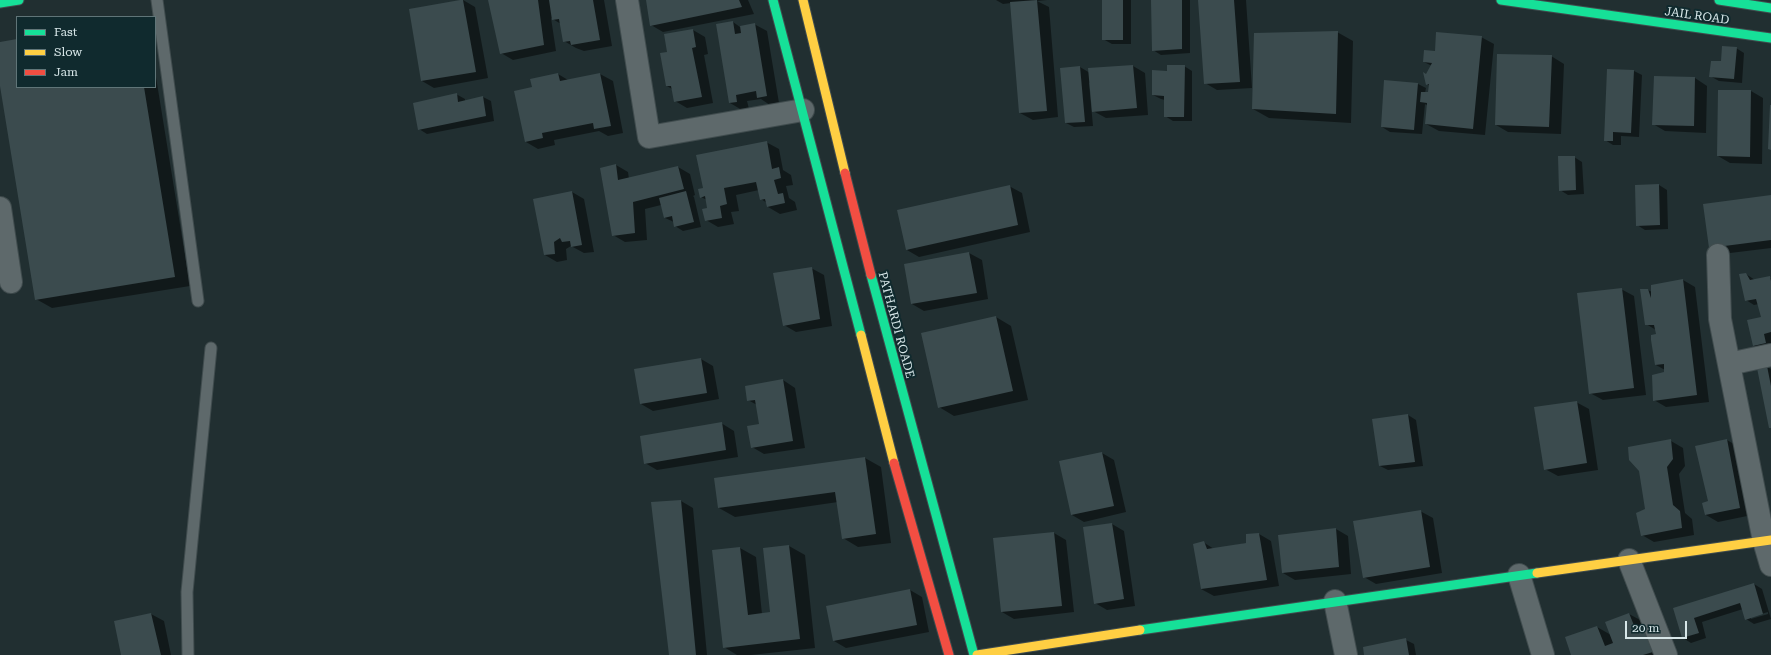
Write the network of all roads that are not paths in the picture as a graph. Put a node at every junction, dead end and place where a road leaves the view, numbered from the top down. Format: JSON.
{"nodes":[{"id":1,"x":19,"y":0,"type":"edge"},
{"id":2,"x":157,"y":0,"type":"edge"},
{"id":3,"x":626,"y":0,"type":"edge"},
{"id":4,"x":773,"y":0,"type":"edge"},
{"id":5,"x":803,"y":0,"type":"edge"},
{"id":6,"x":1501,"y":0,"type":"edge"},
{"id":7,"x":1719,"y":0,"type":"edge"},
{"id":8,"x":0,"y":3,"type":"edge"},
{"id":9,"x":1543,"y":3,"type":"edge"},
{"id":10,"x":1771,"y":8,"type":"edge"},
{"id":11,"x":1771,"y":38,"type":"edge"},
{"id":12,"x":803,"y":110,"type":"junction"},
{"id":13,"x":0,"y":208,"type":"edge"},
{"id":14,"x":1718,"y":255,"type":"dead end"},
{"id":15,"x":11,"y":282,"type":"dead end"},
{"id":16,"x":198,"y":301,"type":"dead end"},
{"id":17,"x":211,"y":348,"type":"dead end"},
{"id":18,"x":1771,"y":355,"type":"edge"},
{"id":19,"x":1729,"y":364,"type":"junction"},
{"id":20,"x":1767,"y":541,"type":"edge"},
{"id":21,"x":1629,"y":560,"type":"junction"},
{"id":22,"x":1771,"y":565,"type":"edge"},
{"id":23,"x":1518,"y":575,"type":"junction"},
{"id":24,"x":1335,"y":601,"type":"junction"},
{"id":25,"x":188,"y":655,"type":"edge"},
{"id":26,"x":949,"y":655,"type":"edge"},
{"id":27,"x":976,"y":655,"type":"edge"},
{"id":28,"x":1346,"y":655,"type":"edge"},
{"id":29,"x":1543,"y":655,"type":"edge"},
{"id":30,"x":1666,"y":655,"type":"edge"}],
"edges":[{"from":1,"to":8,"type":"street"},
{"from":2,"to":16,"type":"lane"},
{"from":3,"to":12,"type":"street"},
{"from":4,"to":12,"type":"street"},
{"from":5,"to":27,"type":"street","name":"PATHARDI ROADE"},
{"from":6,"to":9,"type":"street","name":"JAIL ROAD"},
{"from":7,"to":10,"type":"street"},
{"from":9,"to":11,"type":"street","name":"JAIL ROAD"},
{"from":12,"to":26,"type":"street"},
{"from":13,"to":15,"type":"street"},
{"from":14,"to":19,"type":"street"},
{"from":17,"to":25,"type":"lane"},
{"from":18,"to":19,"type":"street"},
{"from":19,"to":20,"type":"street"},
{"from":20,"to":21,"type":"street"},
{"from":20,"to":22,"type":"street"},
{"from":21,"to":23,"type":"street"},
{"from":21,"to":30,"type":"street"},
{"from":23,"to":24,"type":"street"},
{"from":23,"to":29,"type":"street"},
{"from":24,"to":27,"type":"street"},
{"from":24,"to":28,"type":"street"}]}
